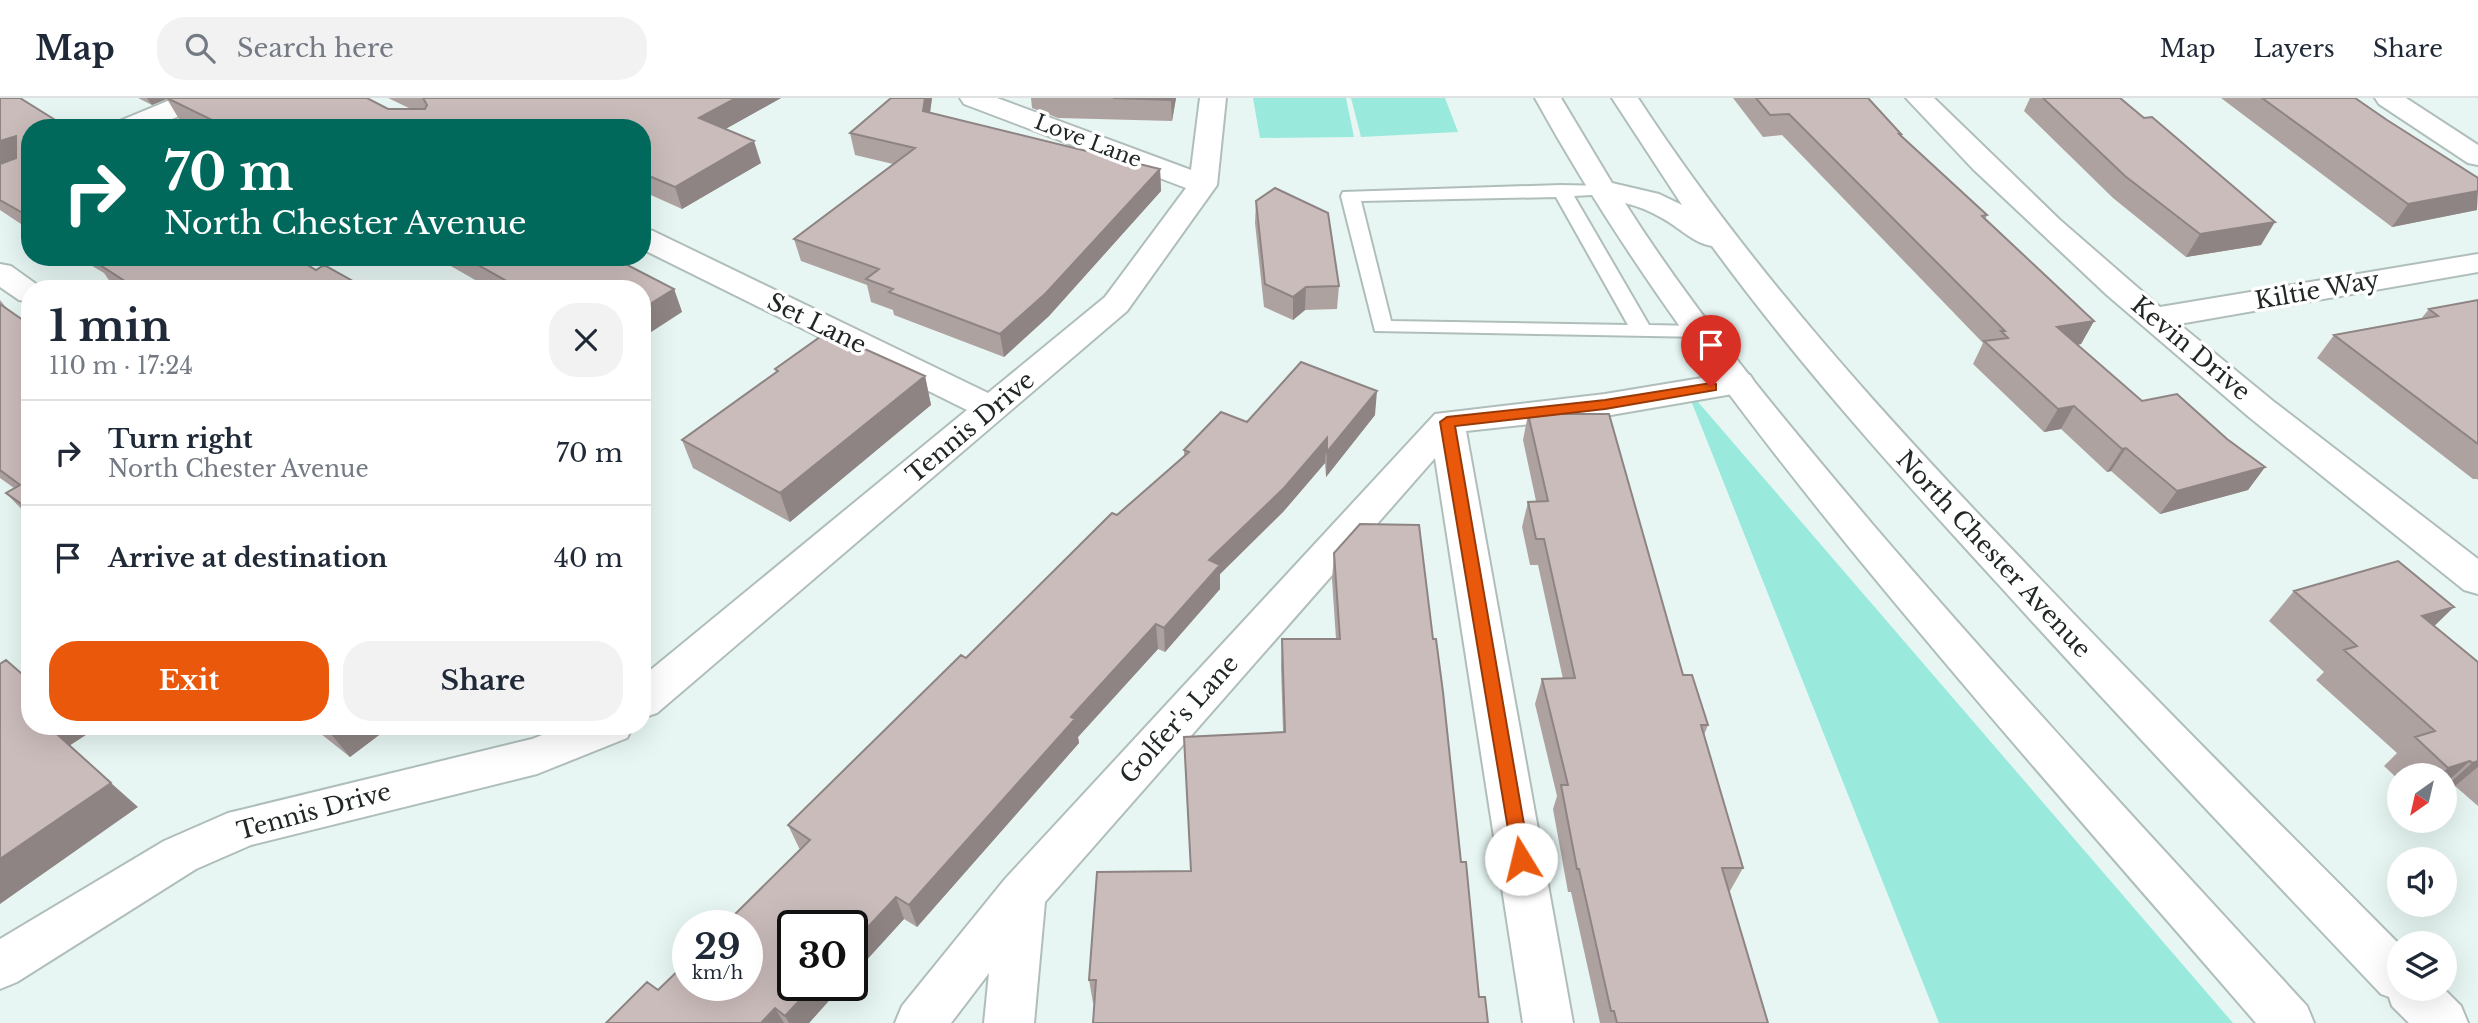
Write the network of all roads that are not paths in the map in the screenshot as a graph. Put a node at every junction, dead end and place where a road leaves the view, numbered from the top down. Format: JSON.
{"nodes":[{"id":1,"x":198,"y":98,"type":"edge"},
{"id":2,"x":973,"y":98,"type":"edge"},
{"id":3,"x":1213,"y":98,"type":"edge"},
{"id":4,"x":1548,"y":98,"type":"edge"},
{"id":5,"x":1625,"y":98,"type":"edge"},
{"id":6,"x":1919,"y":98,"type":"edge"},
{"id":7,"x":2388,"y":98,"type":"edge"},
{"id":8,"x":148,"y":119,"type":"edge"},
{"id":9,"x":2478,"y":157,"type":"edge"},
{"id":10,"x":1203,"y":185,"type":"junction"},
{"id":11,"x":1562,"y":190,"type":"junction"},
{"id":12,"x":1603,"y":190,"type":"junction"},
{"id":13,"x":651,"y":241,"type":"edge"},
{"id":14,"x":1736,"y":253,"type":"junction"},
{"id":15,"x":2478,"y":263,"type":"edge"},
{"id":16,"x":0,"y":273,"type":"edge"},
{"id":17,"x":21,"y":287,"type":"edge"},
{"id":18,"x":2155,"y":318,"type":"junction"},
{"id":19,"x":1642,"y":331,"type":"junction"},
{"id":20,"x":1698,"y":332,"type":"junction"},
{"id":21,"x":1738,"y":383,"type":"junction"},
{"id":22,"x":992,"y":409,"type":"junction"},
{"id":23,"x":1447,"y":422,"type":"junction"},
{"id":24,"x":2478,"y":580,"type":"edge"},
{"id":25,"x":651,"y":693,"type":"edge"},
{"id":26,"x":590,"y":735,"type":"edge"},
{"id":27,"x":1022,"y":894,"type":"junction"},
{"id":28,"x":0,"y":966,"type":"edge"},
{"id":29,"x":2387,"y":966,"type":"edge"},
{"id":30,"x":2422,"y":1001,"type":"edge"},
{"id":31,"x":919,"y":1023,"type":"edge"},
{"id":32,"x":1009,"y":1023,"type":"edge"},
{"id":33,"x":1548,"y":1023,"type":"edge"},
{"id":34,"x":2288,"y":1023,"type":"edge"},
{"id":35,"x":2443,"y":1023,"type":"edge"}],
"edges":[{"from":1,"to":8,"type":"street"},
{"from":2,"to":10,"type":"street","name":"Love Lane"},
{"from":3,"to":10,"type":"street","name":"Tennis Drive"},
{"from":4,"to":12,"type":"street"},
{"from":5,"to":14,"type":"street","name":"North Chester Avenue"},
{"from":6,"to":18,"type":"street","name":"Kevin Drive"},
{"from":7,"to":9,"type":"street"},
{"from":10,"to":22,"type":"street","name":"Tennis Drive"},
{"from":11,"to":12,"type":"lane"},
{"from":11,"to":19,"type":"lane"},
{"from":11,"to":19,"type":"lane"},
{"from":12,"to":14,"type":"street"},
{"from":12,"to":20,"type":"street"},
{"from":13,"to":22,"type":"street","name":"Set Lane"},
{"from":14,"to":29,"type":"street","name":"North Chester Avenue"},
{"from":15,"to":18,"type":"street","name":"Kiltie Way"},
{"from":16,"to":17,"type":"street"},
{"from":18,"to":24,"type":"street","name":"Kevin Drive"},
{"from":19,"to":20,"type":"lane"},
{"from":20,"to":21,"type":"street"},
{"from":21,"to":23,"type":"street"},
{"from":21,"to":34,"type":"street"},
{"from":22,"to":25,"type":"street","name":"Tennis Drive"},
{"from":23,"to":27,"type":"street","name":"Golfer's Lane"},
{"from":23,"to":33,"type":"street"},
{"from":26,"to":28,"type":"street","name":"Tennis Drive"},
{"from":27,"to":31,"type":"street","name":"Golfer's Lane"},
{"from":27,"to":32,"type":"street"},
{"from":30,"to":35,"type":"street"}]}
